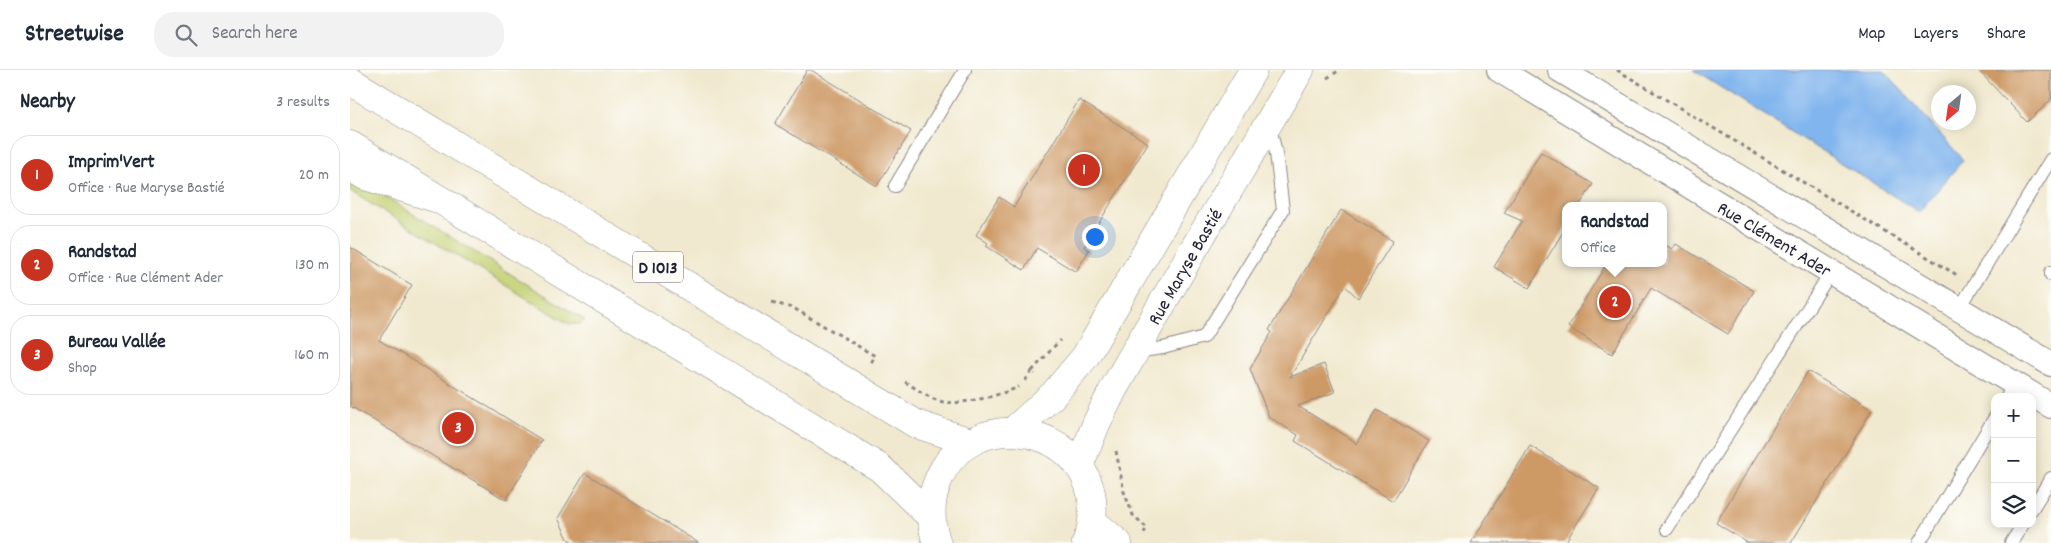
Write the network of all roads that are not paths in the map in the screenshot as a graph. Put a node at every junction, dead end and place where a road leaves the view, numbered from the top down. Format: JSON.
{"nodes":[{"id":1,"x":965,"y":70,"type":"edge"},
{"id":2,"x":1253,"y":70,"type":"edge"},
{"id":3,"x":1300,"y":70,"type":"edge"},
{"id":4,"x":1499,"y":70,"type":"edge"},
{"id":5,"x":1560,"y":70,"type":"edge"},
{"id":6,"x":350,"y":81,"type":"edge"},
{"id":7,"x":1269,"y":122,"type":"junction"},
{"id":8,"x":350,"y":145,"type":"edge"},
{"id":9,"x":2051,"y":159,"type":"edge"},
{"id":10,"x":350,"y":167,"type":"edge"},
{"id":11,"x":895,"y":186,"type":"dead end"},
{"id":12,"x":438,"y":199,"type":"junction"},
{"id":13,"x":1831,"y":272,"type":"junction"},
{"id":14,"x":1959,"y":309,"type":"junction"},
{"id":15,"x":1134,"y":352,"type":"junction"},
{"id":16,"x":2051,"y":364,"type":"edge"},
{"id":17,"x":2011,"y":390,"type":"edge"},
{"id":18,"x":2051,"y":406,"type":"edge"},
{"id":19,"x":1991,"y":424,"type":"edge"},
{"id":20,"x":1013,"y":431,"type":"junction"},
{"id":21,"x":971,"y":442,"type":"junction"},
{"id":22,"x":1079,"y":466,"type":"junction"},
{"id":23,"x":2051,"y":478,"type":"edge"},
{"id":24,"x":2036,"y":502,"type":"edge"},
{"id":25,"x":931,"y":517,"type":"junction"},
{"id":26,"x":2020,"y":528,"type":"edge"},
{"id":27,"x":1667,"y":529,"type":"dead end"},
{"id":28,"x":1089,"y":532,"type":"edge"},
{"id":29,"x":937,"y":543,"type":"edge"},
{"id":30,"x":1118,"y":543,"type":"edge"},
{"id":31,"x":1920,"y":543,"type":"edge"},
{"id":32,"x":2011,"y":543,"type":"edge"}],
"edges":[{"from":1,"to":11,"type":"lane"},
{"from":2,"to":20,"type":"main road","name":"Rue Maryse Bastié"},
{"from":3,"to":7,"type":"main road","name":"Rue Maryse Bastié"},
{"from":4,"to":13,"type":"street","name":"Rue Clément Ader"},
{"from":5,"to":14,"type":"street","name":"Rue Clément Ader"},
{"from":6,"to":21,"type":"main road","number":"D 1013"},
{"from":7,"to":15,"type":"main road","name":"Rue Maryse Bastié"},
{"from":7,"to":15,"type":"lane"},
{"from":8,"to":12,"type":"main road"},
{"from":9,"to":14,"type":"lane"},
{"from":10,"to":12,"type":"main road"},
{"from":12,"to":25,"type":"main road"},
{"from":13,"to":17,"type":"street","name":"Rue Clément Ader"},
{"from":13,"to":27,"type":"lane"},
{"from":14,"to":16,"type":"street","name":"Rue Clément Ader"},
{"from":15,"to":22,"type":"main road","name":"Rue Maryse Bastié"},
{"from":17,"to":18,"type":"street","name":"Rue Clément Ader"},
{"from":19,"to":31,"type":"lane"},
{"from":20,"to":21,"type":"main road"},
{"from":20,"to":22,"type":"main road"},
{"from":21,"to":25,"type":"main road"},
{"from":22,"to":28,"type":"main road"},
{"from":23,"to":24,"type":"lane"},
{"from":25,"to":29,"type":"main road"},
{"from":26,"to":32,"type":"lane"},
{"from":28,"to":30,"type":"main road"}]}
